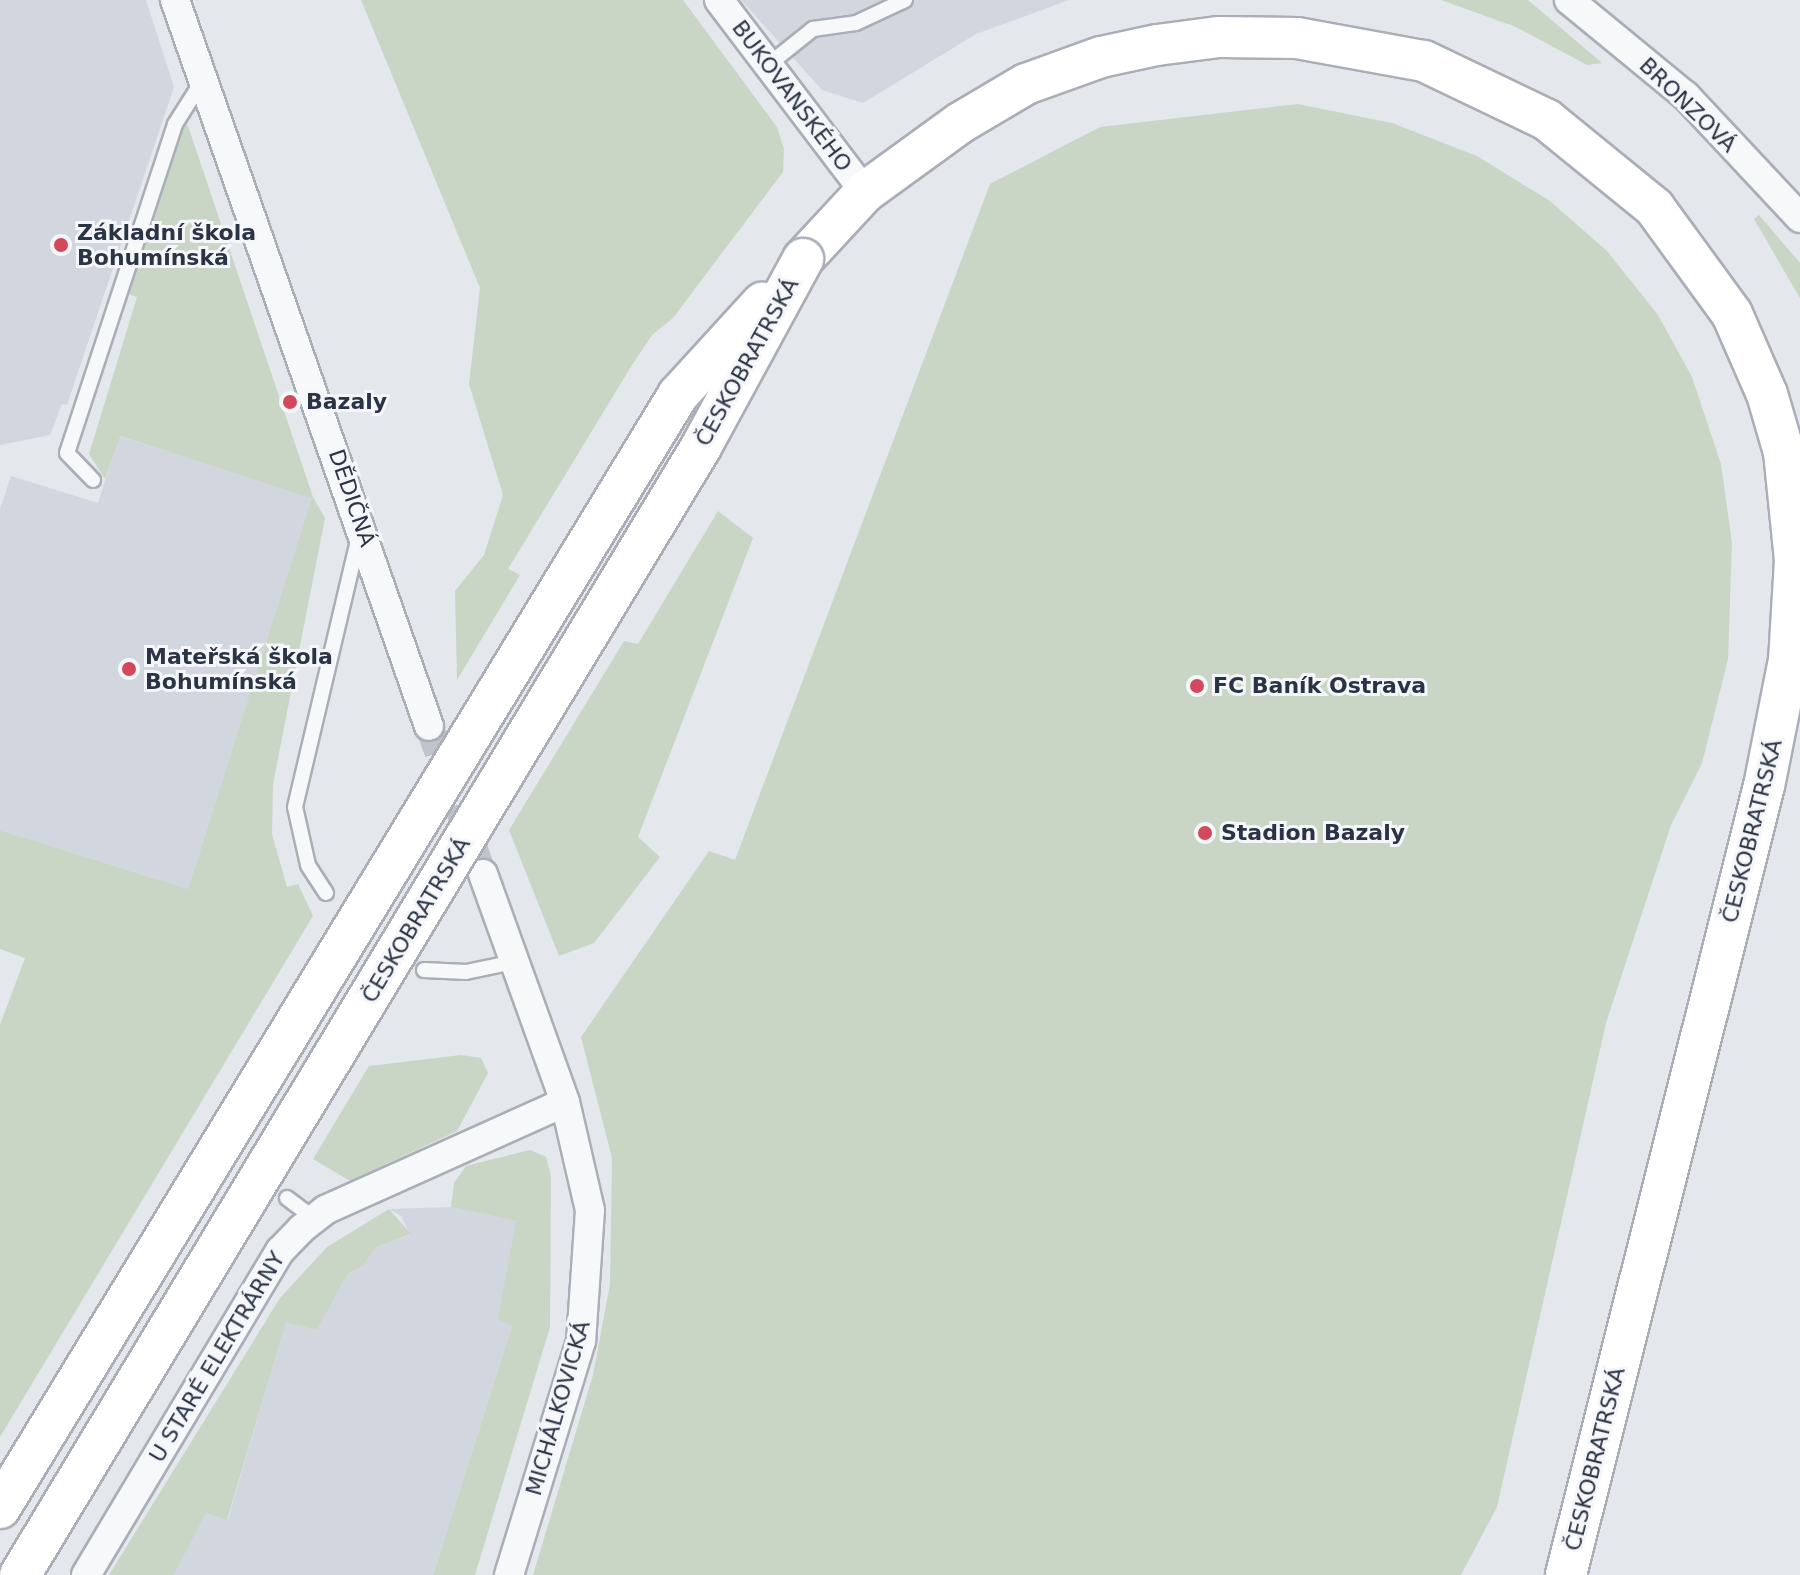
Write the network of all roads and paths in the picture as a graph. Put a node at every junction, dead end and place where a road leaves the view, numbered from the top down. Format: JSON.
{"nodes":[{"id":1,"x":175,"y":0,"type":"edge"},
{"id":2,"x":719,"y":0,"type":"edge"},
{"id":3,"x":905,"y":0,"type":"edge"},
{"id":4,"x":1569,"y":0,"type":"edge"},
{"id":5,"x":768,"y":65,"type":"junction"},
{"id":6,"x":203,"y":79,"type":"junction"},
{"id":7,"x":865,"y":192,"type":"junction"},
{"id":8,"x":1800,"y":218,"type":"edge"},
{"id":9,"x":803,"y":259,"type":"junction"},
{"id":10,"x":93,"y":480,"type":"dead end"},
{"id":11,"x":361,"y":525,"type":"junction"},
{"id":12,"x":429,"y":726,"type":"tunnel mouth"},
{"id":13,"x":483,"y":874,"type":"tunnel mouth"},
{"id":14,"x":326,"y":893,"type":"dead end"},
{"id":15,"x":514,"y":962,"type":"junction"},
{"id":16,"x":424,"y":970,"type":"dead end"},
{"id":17,"x":565,"y":1102,"type":"junction"},
{"id":18,"x":287,"y":1198,"type":"dead end"},
{"id":19,"x":314,"y":1218,"type":"junction"},
{"id":20,"x":0,"y":1508,"type":"edge"},
{"id":21,"x":20,"y":1575,"type":"edge"},
{"id":22,"x":86,"y":1575,"type":"edge"},
{"id":23,"x":509,"y":1575,"type":"edge"},
{"id":24,"x":1566,"y":1575,"type":"edge"}],
"edges":[{"from":1,"to":6,"type":"street","name":"DĚDIČNÁ"},
{"from":2,"to":5,"type":"street","name":"BUKOVANSKÉHO"},
{"from":3,"to":5,"type":"lane"},
{"from":4,"to":8,"type":"street","name":"BRONZOVÁ"},
{"from":5,"to":7,"type":"street","name":"BUKOVANSKÉHO"},
{"from":6,"to":10,"type":"lane"},
{"from":6,"to":11,"type":"street","name":"DĚDIČNÁ"},
{"from":7,"to":9,"type":"street","name":"ČESKOBRATRSKÁ"},
{"from":7,"to":24,"type":"street","name":"ČESKOBRATRSKÁ"},
{"from":9,"to":20,"type":"street","name":"ČESKOBRATRSKÁ","bridge":true},
{"from":9,"to":21,"type":"street","name":"ČESKOBRATRSKÁ","bridge":true},
{"from":11,"to":12,"type":"street","name":"DĚDIČNÁ"},
{"from":11,"to":14,"type":"lane"},
{"from":13,"to":15,"type":"street"},
{"from":15,"to":16,"type":"lane"},
{"from":15,"to":17,"type":"street","name":"MICHÁLKOVICKÁ"},
{"from":17,"to":19,"type":"street","name":"U STARÉ ELEKTRÁRNY"},
{"from":17,"to":23,"type":"street","name":"MICHÁLKOVICKÁ"},
{"from":18,"to":19,"type":"lane"},
{"from":19,"to":22,"type":"street","name":"U STARÉ ELEKTRÁRNY"}]}
